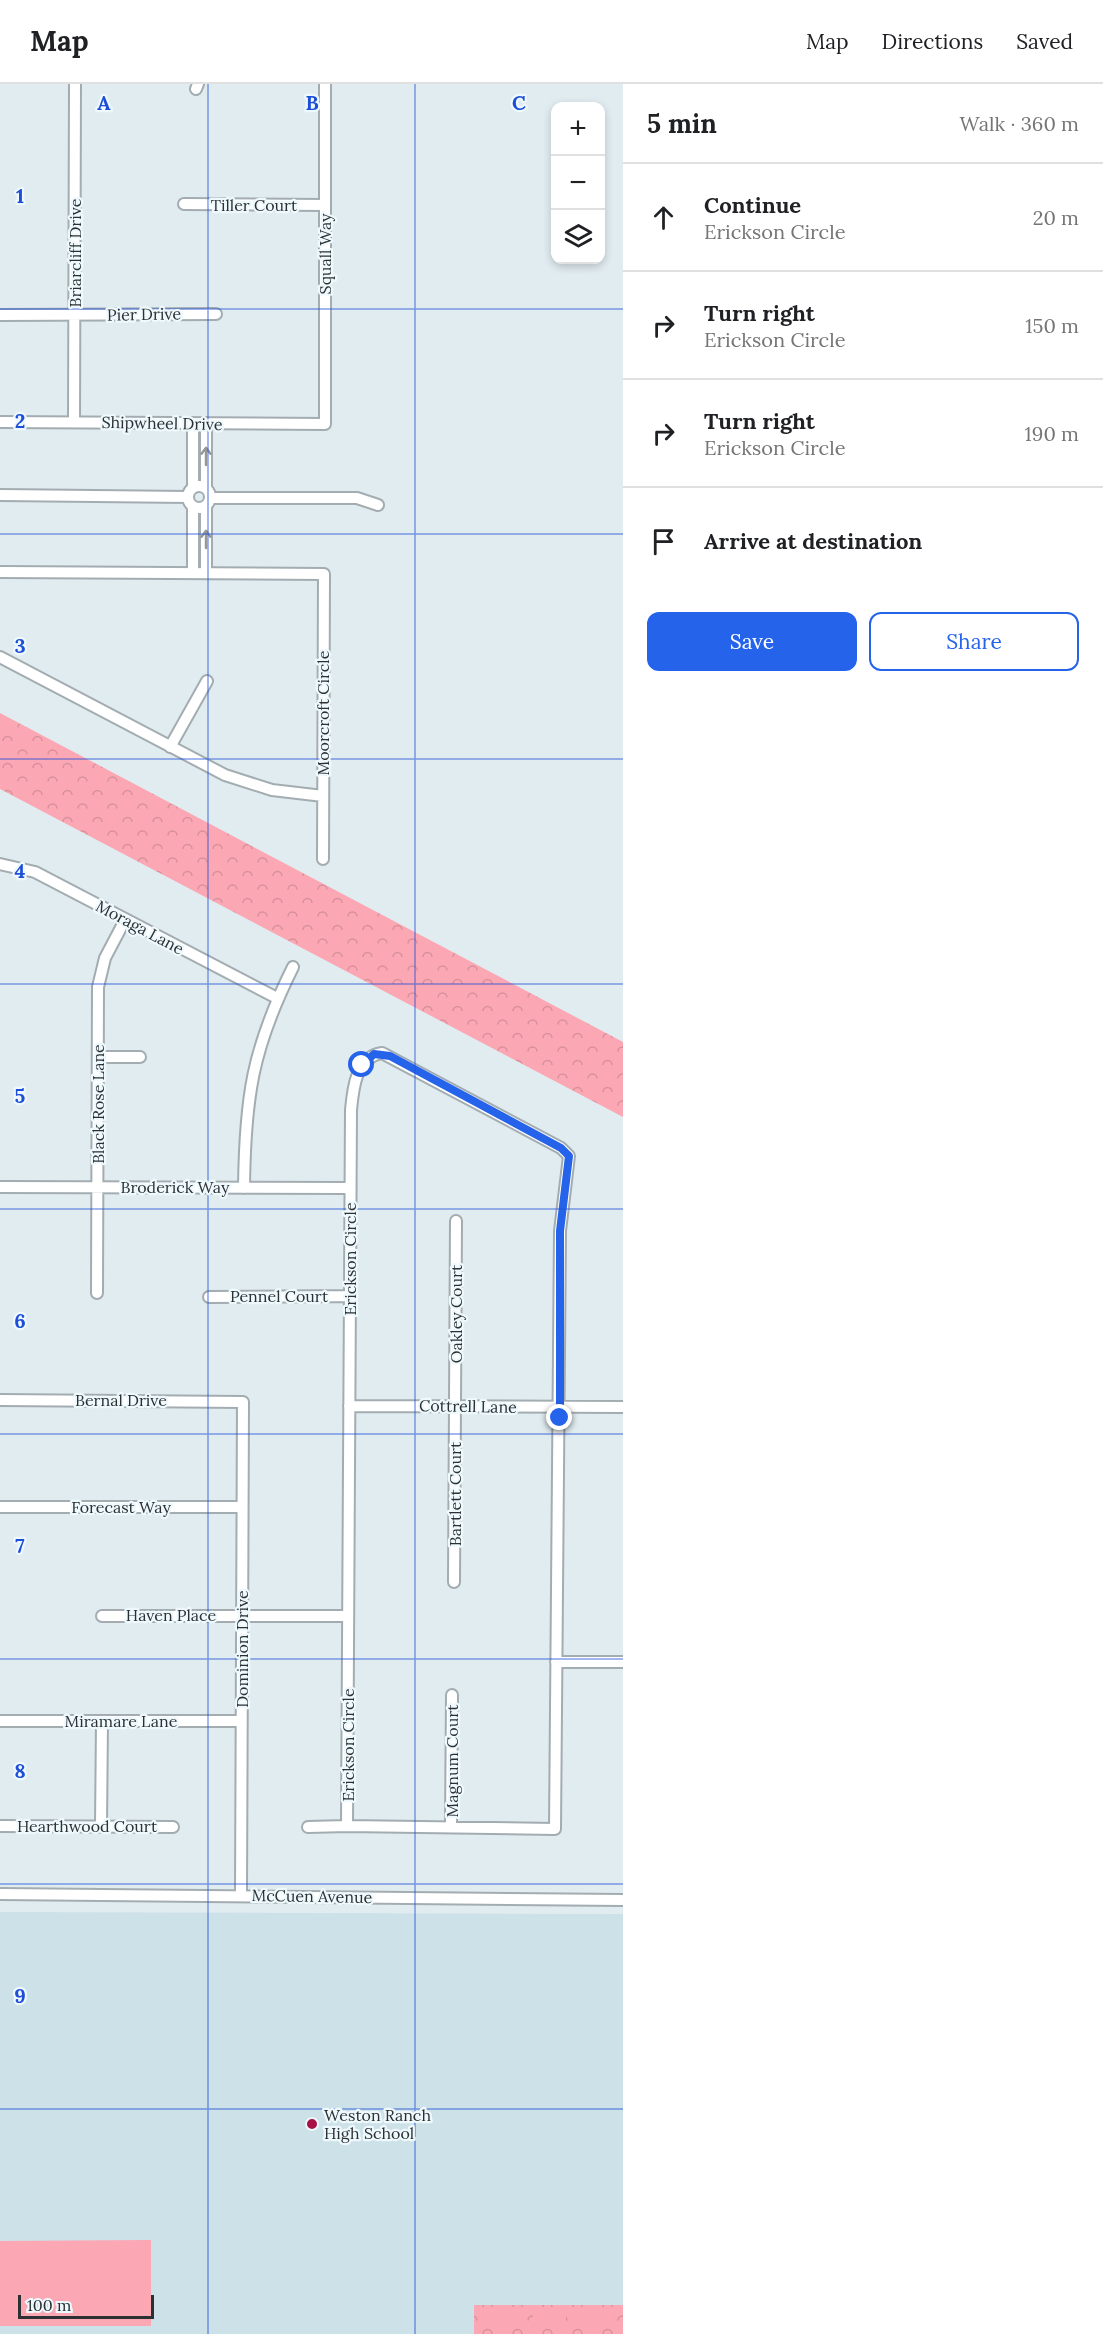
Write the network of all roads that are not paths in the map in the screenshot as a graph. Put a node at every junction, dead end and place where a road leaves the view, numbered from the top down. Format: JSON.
{"nodes":[{"id":1,"x":75,"y":84,"type":"edge"},
{"id":2,"x":326,"y":84,"type":"edge"},
{"id":3,"x":184,"y":204,"type":"dead end"},
{"id":4,"x":325,"y":205,"type":"junction"},
{"id":5,"x":216,"y":314,"type":"dead end"},
{"id":6,"x":0,"y":315,"type":"edge"},
{"id":7,"x":74,"y":315,"type":"junction"},
{"id":8,"x":0,"y":422,"type":"edge"},
{"id":9,"x":74,"y":422,"type":"junction"},
{"id":10,"x":193,"y":423,"type":"junction"},
{"id":11,"x":206,"y":423,"type":"junction"},
{"id":12,"x":324,"y":424,"type":"joint"},
{"id":13,"x":0,"y":495,"type":"edge"},
{"id":14,"x":192,"y":497,"type":"junction"},
{"id":15,"x":207,"y":498,"type":"junction"},
{"id":16,"x":378,"y":506,"type":"dead end"},
{"id":17,"x":0,"y":572,"type":"edge"},
{"id":18,"x":193,"y":572,"type":"junction"},
{"id":19,"x":206,"y":572,"type":"junction"},
{"id":20,"x":0,"y":657,"type":"edge"},
{"id":21,"x":207,"y":681,"type":"dead end"},
{"id":22,"x":170,"y":747,"type":"junction"},
{"id":23,"x":323,"y":796,"type":"junction"},
{"id":24,"x":323,"y":860,"type":"dead end"},
{"id":25,"x":0,"y":864,"type":"edge"},
{"id":26,"x":125,"y":920,"type":"junction"},
{"id":27,"x":293,"y":967,"type":"dead end"},
{"id":28,"x":277,"y":998,"type":"junction"},
{"id":29,"x":98,"y":1057,"type":"junction"},
{"id":30,"x":140,"y":1057,"type":"dead end"},
{"id":31,"x":0,"y":1187,"type":"edge"},
{"id":32,"x":98,"y":1187,"type":"junction"},
{"id":33,"x":244,"y":1188,"type":"junction"},
{"id":34,"x":350,"y":1188,"type":"junction"},
{"id":35,"x":456,"y":1221,"type":"dead end"},
{"id":36,"x":97,"y":1293,"type":"dead end"},
{"id":37,"x":349,"y":1296,"type":"junction"},
{"id":38,"x":208,"y":1297,"type":"dead end"},
{"id":39,"x":0,"y":1400,"type":"edge"},
{"id":40,"x":243,"y":1402,"type":"joint"},
{"id":41,"x":349,"y":1406,"type":"junction"},
{"id":42,"x":456,"y":1406,"type":"junction"},
{"id":43,"x":560,"y":1407,"type":"junction"},
{"id":44,"x":623,"y":1407,"type":"edge"},
{"id":45,"x":0,"y":1507,"type":"edge"},
{"id":46,"x":242,"y":1507,"type":"junction"},
{"id":47,"x":454,"y":1582,"type":"dead end"},
{"id":48,"x":242,"y":1615,"type":"junction"},
{"id":49,"x":102,"y":1616,"type":"dead end"},
{"id":50,"x":348,"y":1616,"type":"junction"},
{"id":51,"x":556,"y":1662,"type":"junction"},
{"id":52,"x":623,"y":1662,"type":"edge"},
{"id":53,"x":452,"y":1695,"type":"dead end"},
{"id":54,"x":0,"y":1721,"type":"edge"},
{"id":55,"x":102,"y":1721,"type":"junction"},
{"id":56,"x":241,"y":1721,"type":"junction"},
{"id":57,"x":0,"y":1826,"type":"edge"},
{"id":58,"x":101,"y":1826,"type":"junction"},
{"id":59,"x":347,"y":1826,"type":"junction"},
{"id":60,"x":173,"y":1827,"type":"dead end"},
{"id":61,"x":308,"y":1827,"type":"dead end"},
{"id":62,"x":451,"y":1827,"type":"junction"},
{"id":63,"x":0,"y":1894,"type":"edge"},
{"id":64,"x":241,"y":1895,"type":"junction"},
{"id":65,"x":623,"y":1900,"type":"edge"}],
"edges":[{"from":1,"to":7,"type":"street","name":"Briarcliff Drive"},
{"from":2,"to":4,"type":"street","name":"Squall Way"},
{"from":3,"to":4,"type":"street","name":"Tiller Court"},
{"from":4,"to":12,"type":"street","name":"Squall Way"},
{"from":5,"to":7,"type":"street","name":"Pier Drive"},
{"from":6,"to":7,"type":"street","name":"Pier Drive"},
{"from":7,"to":9,"type":"street","name":"Briarcliff Drive"},
{"from":8,"to":9,"type":"street","name":"Shipwheel Drive"},
{"from":9,"to":10,"type":"street","name":"Shipwheel Drive"},
{"from":10,"to":11,"type":"street","name":"Shipwheel Drive"},
{"from":10,"to":14,"type":"street"},
{"from":11,"to":12,"type":"street","name":"Shipwheel Drive"},
{"from":15,"to":11,"type":"street","one_way":true},
{"from":13,"to":14,"type":"street"},
{"from":14,"to":15,"type":"street"},
{"from":14,"to":15,"type":"street"},
{"from":14,"to":18,"type":"street"},
{"from":15,"to":16,"type":"street"},
{"from":19,"to":15,"type":"street","one_way":true},
{"from":17,"to":18,"type":"street","name":"Moorcroft Circle"},
{"from":18,"to":19,"type":"street","name":"Moorcroft Circle"},
{"from":19,"to":23,"type":"street","name":"Moorcroft Circle"},
{"from":20,"to":22,"type":"street","name":"Moorcroft Circle"},
{"from":21,"to":22,"type":"street"},
{"from":22,"to":23,"type":"street","name":"Moorcroft Circle"},
{"from":23,"to":24,"type":"street"},
{"from":25,"to":26,"type":"street","name":"Moraga Lane"},
{"from":26,"to":28,"type":"street","name":"Moraga Lane"},
{"from":26,"to":29,"type":"street","name":"Black Rose Lane"},
{"from":27,"to":28,"type":"street"},
{"from":28,"to":33,"type":"street"},
{"from":29,"to":30,"type":"street"},
{"from":29,"to":32,"type":"street","name":"Black Rose Lane"},
{"from":31,"to":32,"type":"street","name":"Broderick Way"},
{"from":32,"to":33,"type":"street","name":"Broderick Way"},
{"from":32,"to":36,"type":"street","name":"Black Rose Lane"},
{"from":33,"to":34,"type":"street","name":"Broderick Way"},
{"from":34,"to":37,"type":"street","name":"Erickson Circle"},
{"from":34,"to":43,"type":"street","name":"Erickson Circle"},
{"from":35,"to":42,"type":"street","name":"Oakley Court"},
{"from":37,"to":38,"type":"street","name":"Pennel Court"},
{"from":37,"to":41,"type":"street","name":"Erickson Circle"},
{"from":39,"to":40,"type":"street","name":"Bernal Drive"},
{"from":40,"to":46,"type":"street","name":"Dominion Drive"},
{"from":41,"to":42,"type":"street","name":"Cottrell Lane"},
{"from":41,"to":50,"type":"street","name":"Erickson Circle"},
{"from":42,"to":43,"type":"street","name":"Cottrell Lane"},
{"from":42,"to":47,"type":"street","name":"Bartlett Court"},
{"from":43,"to":44,"type":"street","name":"Cottrell Lane"},
{"from":43,"to":51,"type":"street","name":"Erickson Circle"},
{"from":45,"to":46,"type":"street","name":"Forecast Way"},
{"from":46,"to":48,"type":"street","name":"Dominion Drive"},
{"from":48,"to":49,"type":"street","name":"Haven Place"},
{"from":48,"to":50,"type":"street","name":"Haven Place"},
{"from":48,"to":56,"type":"street","name":"Dominion Drive"},
{"from":50,"to":59,"type":"street","name":"Erickson Circle"},
{"from":51,"to":52,"type":"street"},
{"from":51,"to":62,"type":"street","name":"Erickson Circle"},
{"from":53,"to":62,"type":"street","name":"Magnum Court"},
{"from":54,"to":55,"type":"street","name":"Miramare Lane"},
{"from":55,"to":56,"type":"street","name":"Miramare Lane"},
{"from":55,"to":58,"type":"street"},
{"from":56,"to":64,"type":"street","name":"Dominion Drive"},
{"from":57,"to":58,"type":"street","name":"Hearthwood Court"},
{"from":58,"to":60,"type":"street","name":"Hearthwood Court"},
{"from":59,"to":61,"type":"street"},
{"from":59,"to":62,"type":"street","name":"Erickson Circle"},
{"from":63,"to":64,"type":"street","name":"McCuen Avenue"},
{"from":64,"to":65,"type":"street","name":"McCuen Avenue"}]}
